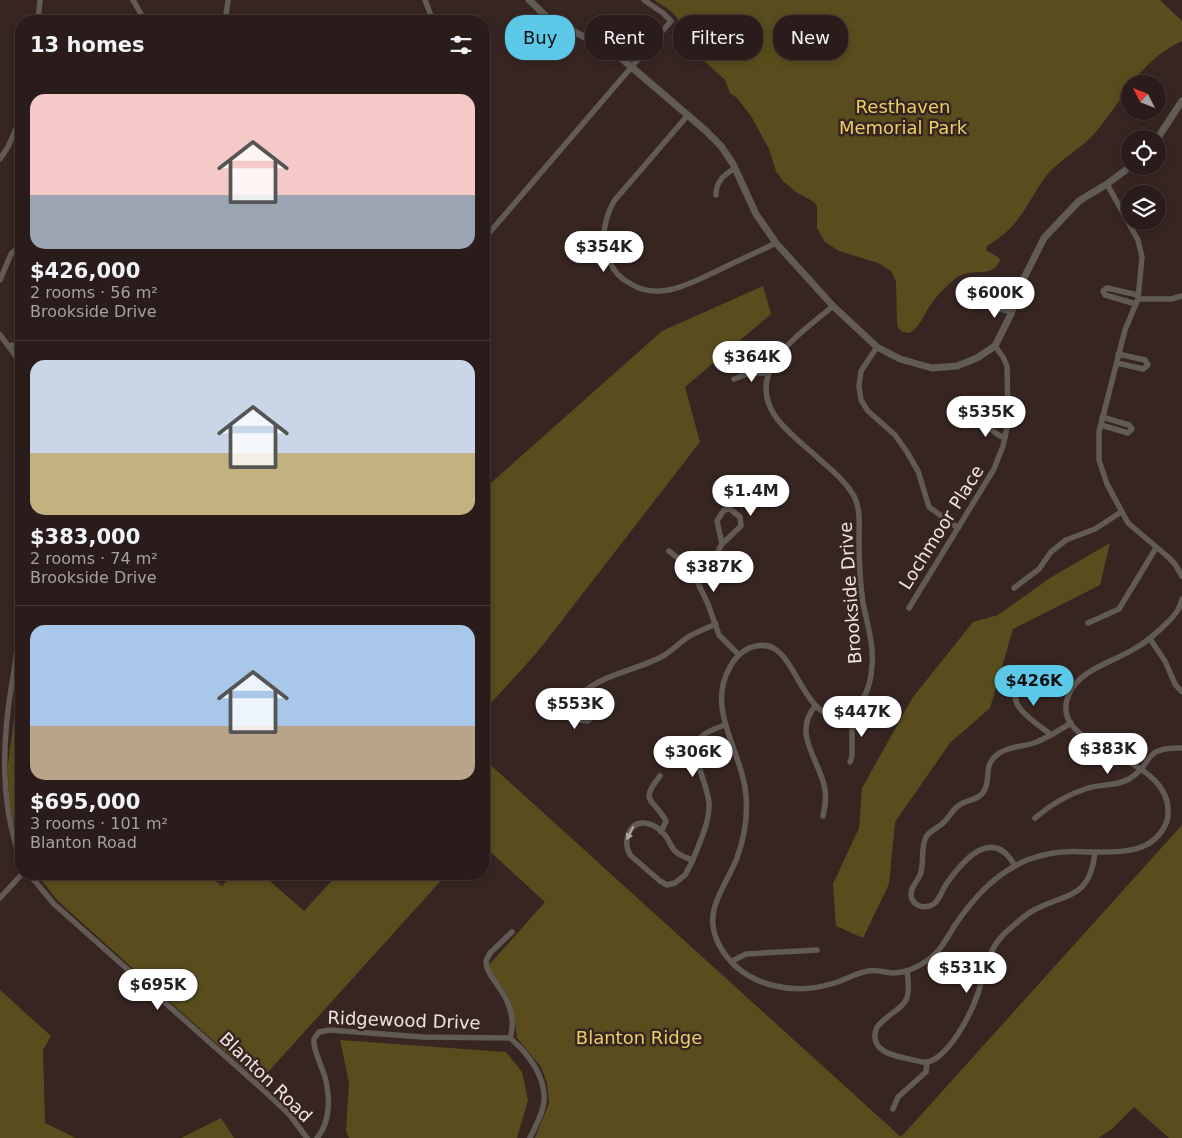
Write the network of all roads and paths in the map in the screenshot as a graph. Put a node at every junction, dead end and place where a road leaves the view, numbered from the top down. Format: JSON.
{"nodes":[{"id":1,"x":40,"y":0,"type":"edge"},
{"id":2,"x":132,"y":0,"type":"edge"},
{"id":3,"x":425,"y":0,"type":"edge"},
{"id":4,"x":529,"y":0,"type":"edge"},
{"id":5,"x":644,"y":0,"type":"edge"},
{"id":6,"x":228,"y":1,"type":"edge"},
{"id":7,"x":39,"y":15,"type":"edge"},
{"id":8,"x":141,"y":15,"type":"edge"},
{"id":9,"x":226,"y":15,"type":"edge"},
{"id":10,"x":431,"y":15,"type":"edge"},
{"id":11,"x":631,"y":66,"type":"junction"},
{"id":12,"x":1182,"y":101,"type":"edge"},
{"id":13,"x":688,"y":115,"type":"junction"},
{"id":14,"x":1163,"y":130,"type":"edge"},
{"id":15,"x":15,"y":131,"type":"edge"},
{"id":16,"x":0,"y":160,"type":"edge"},
{"id":17,"x":735,"y":168,"type":"junction"},
{"id":18,"x":1121,"y":174,"type":"edge"},
{"id":19,"x":1107,"y":184,"type":"junction"},
{"id":20,"x":716,"y":195,"type":"dead end"},
{"id":21,"x":490,"y":232,"type":"edge"},
{"id":22,"x":776,"y":243,"type":"junction"},
{"id":23,"x":15,"y":250,"type":"edge"},
{"id":24,"x":0,"y":280,"type":"edge"},
{"id":25,"x":1182,"y":296,"type":"edge"},
{"id":26,"x":1137,"y":299,"type":"junction"},
{"id":27,"x":984,"y":305,"type":"dead end"},
{"id":28,"x":833,"y":306,"type":"junction"},
{"id":29,"x":1012,"y":312,"type":"junction"},
{"id":30,"x":1,"y":337,"type":"edge"},
{"id":31,"x":995,"y":346,"type":"junction"},
{"id":32,"x":877,"y":347,"type":"junction"},
{"id":33,"x":15,"y":348,"type":"edge"},
{"id":34,"x":1118,"y":354,"type":"junction"},
{"id":35,"x":15,"y":355,"type":"edge"},
{"id":36,"x":1117,"y":362,"type":"junction"},
{"id":37,"x":768,"y":374,"type":"junction"},
{"id":38,"x":734,"y":379,"type":"dead end"},
{"id":39,"x":974,"y":417,"type":"dead end"},
{"id":40,"x":1102,"y":417,"type":"junction"},
{"id":41,"x":1100,"y":425,"type":"junction"},
{"id":42,"x":1005,"y":437,"type":"junction"},
{"id":43,"x":1121,"y":512,"type":"junction"},
{"id":44,"x":958,"y":528,"type":"junction"},
{"id":45,"x":722,"y":544,"type":"junction"},
{"id":46,"x":1156,"y":548,"type":"junction"},
{"id":47,"x":670,"y":551,"type":"dead end"},
{"id":48,"x":1182,"y":576,"type":"edge"},
{"id":49,"x":695,"y":577,"type":"junction"},
{"id":50,"x":1014,"y":588,"type":"dead end"},
{"id":51,"x":1182,"y":599,"type":"edge"},
{"id":52,"x":908,"y":608,"type":"dead end"},
{"id":53,"x":1088,"y":623,"type":"dead end"},
{"id":54,"x":716,"y":624,"type":"junction"},
{"id":55,"x":1150,"y":638,"type":"junction"},
{"id":56,"x":739,"y":655,"type":"junction"},
{"id":57,"x":15,"y":659,"type":"edge"},
{"id":58,"x":1036,"y":677,"type":"dead end"},
{"id":59,"x":592,"y":687,"type":"junction"},
{"id":60,"x":1181,"y":691,"type":"dead end"},
{"id":61,"x":816,"y":706,"type":"junction"},
{"id":62,"x":852,"y":709,"type":"junction"},
{"id":63,"x":1071,"y":723,"type":"junction"},
{"id":64,"x":725,"y":725,"type":"junction"},
{"id":65,"x":1051,"y":735,"type":"junction"},
{"id":66,"x":1182,"y":748,"type":"edge"},
{"id":67,"x":850,"y":762,"type":"dead end"},
{"id":68,"x":1142,"y":767,"type":"junction"},
{"id":69,"x":660,"y":776,"type":"dead end"},
{"id":70,"x":823,"y":816,"type":"dead end"},
{"id":71,"x":1035,"y":818,"type":"dead end"},
{"id":72,"x":662,"y":832,"type":"junction"},
{"id":73,"x":15,"y":844,"type":"edge"},
{"id":74,"x":1095,"y":852,"type":"junction"},
{"id":75,"x":693,"y":860,"type":"junction"},
{"id":76,"x":1015,"y":866,"type":"junction"},
{"id":77,"x":16,"y":880,"type":"edge"},
{"id":78,"x":34,"y":880,"type":"edge"},
{"id":79,"x":0,"y":898,"type":"edge"},
{"id":80,"x":512,"y":932,"type":"dead end"},
{"id":81,"x":818,"y":950,"type":"dead end"},
{"id":82,"x":732,"y":961,"type":"junction"},
{"id":83,"x":907,"y":971,"type":"junction"},
{"id":84,"x":510,"y":1038,"type":"junction"},
{"id":85,"x":927,"y":1062,"type":"junction"},
{"id":86,"x":893,"y":1109,"type":"dead end"},
{"id":87,"x":307,"y":1138,"type":"edge"},
{"id":88,"x":318,"y":1138,"type":"edge"},
{"id":89,"x":530,"y":1138,"type":"edge"}],
"edges":[{"from":1,"to":7,"type":"street"},
{"from":2,"to":8,"type":"street"},
{"from":3,"to":10,"type":"street"},
{"from":4,"to":11,"type":"street"},
{"from":5,"to":11,"type":"street"},
{"from":6,"to":9,"type":"street"},
{"from":11,"to":13,"type":"street"},
{"from":11,"to":21,"type":"street"},
{"from":12,"to":14,"type":"street"},
{"from":13,"to":17,"type":"street"},
{"from":13,"to":22,"type":"street"},
{"from":15,"to":16,"type":"street"},
{"from":17,"to":20,"type":"street"},
{"from":17,"to":22,"type":"street"},
{"from":18,"to":19,"type":"street"},
{"from":19,"to":26,"type":"street"},
{"from":19,"to":29,"type":"street"},
{"from":22,"to":28,"type":"street"},
{"from":23,"to":24,"type":"street"},
{"from":25,"to":26,"type":"street"},
{"from":26,"to":26,"type":"street"},
{"from":26,"to":34,"type":"street"},
{"from":27,"to":29,"type":"street"},
{"from":28,"to":32,"type":"street"},
{"from":28,"to":37,"type":"street"},
{"from":29,"to":31,"type":"street"},
{"from":30,"to":33,"type":"street"},
{"from":30,"to":35,"type":"street"},
{"from":31,"to":32,"type":"street"},
{"from":31,"to":42,"type":"street","name":"Lochmoor Place"},
{"from":32,"to":44,"type":"street"},
{"from":34,"to":36,"type":"street"},
{"from":34,"to":36,"type":"street"},
{"from":36,"to":40,"type":"street"},
{"from":37,"to":38,"type":"street"},
{"from":37,"to":62,"type":"street","name":"Brookside Drive"},
{"from":39,"to":42,"type":"street"},
{"from":40,"to":41,"type":"street"},
{"from":40,"to":41,"type":"street"},
{"from":41,"to":43,"type":"street"},
{"from":42,"to":44,"type":"street","name":"Lochmoor Place"},
{"from":43,"to":46,"type":"street"},
{"from":43,"to":50,"type":"street"},
{"from":44,"to":52,"type":"street","name":"Lochmoor Place"},
{"from":45,"to":45,"type":"street"},
{"from":45,"to":49,"type":"street"},
{"from":46,"to":48,"type":"street"},
{"from":46,"to":53,"type":"street"},
{"from":47,"to":49,"type":"street"},
{"from":49,"to":54,"type":"street"},
{"from":51,"to":55,"type":"street"},
{"from":54,"to":56,"type":"street"},
{"from":54,"to":59,"type":"street"},
{"from":55,"to":60,"type":"street"},
{"from":55,"to":63,"type":"street"},
{"from":56,"to":61,"type":"street"},
{"from":56,"to":64,"type":"street"},
{"from":57,"to":73,"type":"street"},
{"from":58,"to":65,"type":"street"},
{"from":59,"to":59,"type":"street"},
{"from":61,"to":62,"type":"street"},
{"from":61,"to":70,"type":"street"},
{"from":62,"to":67,"type":"street"},
{"from":63,"to":65,"type":"street"},
{"from":63,"to":68,"type":"street"},
{"from":64,"to":75,"type":"street"},
{"from":64,"to":82,"type":"street"},
{"from":65,"to":76,"type":"street"},
{"from":66,"to":68,"type":"street"},
{"from":68,"to":71,"type":"street"},
{"from":68,"to":74,"type":"street"},
{"from":69,"to":72,"type":"street"},
{"from":72,"to":75,"type":"street"},
{"from":72,"to":75,"type":"street","one_way":true},
{"from":74,"to":76,"type":"street"},
{"from":74,"to":85,"type":"street"},
{"from":76,"to":83,"type":"street"},
{"from":77,"to":79,"type":"street"},
{"from":78,"to":87,"type":"street","name":"Blanton Road"},
{"from":80,"to":84,"type":"street"},
{"from":81,"to":82,"type":"street"},
{"from":82,"to":83,"type":"street"},
{"from":83,"to":85,"type":"street"},
{"from":84,"to":88,"type":"street","name":"Ridgewood Drive"},
{"from":84,"to":89,"type":"street"},
{"from":85,"to":86,"type":"street"}]}
